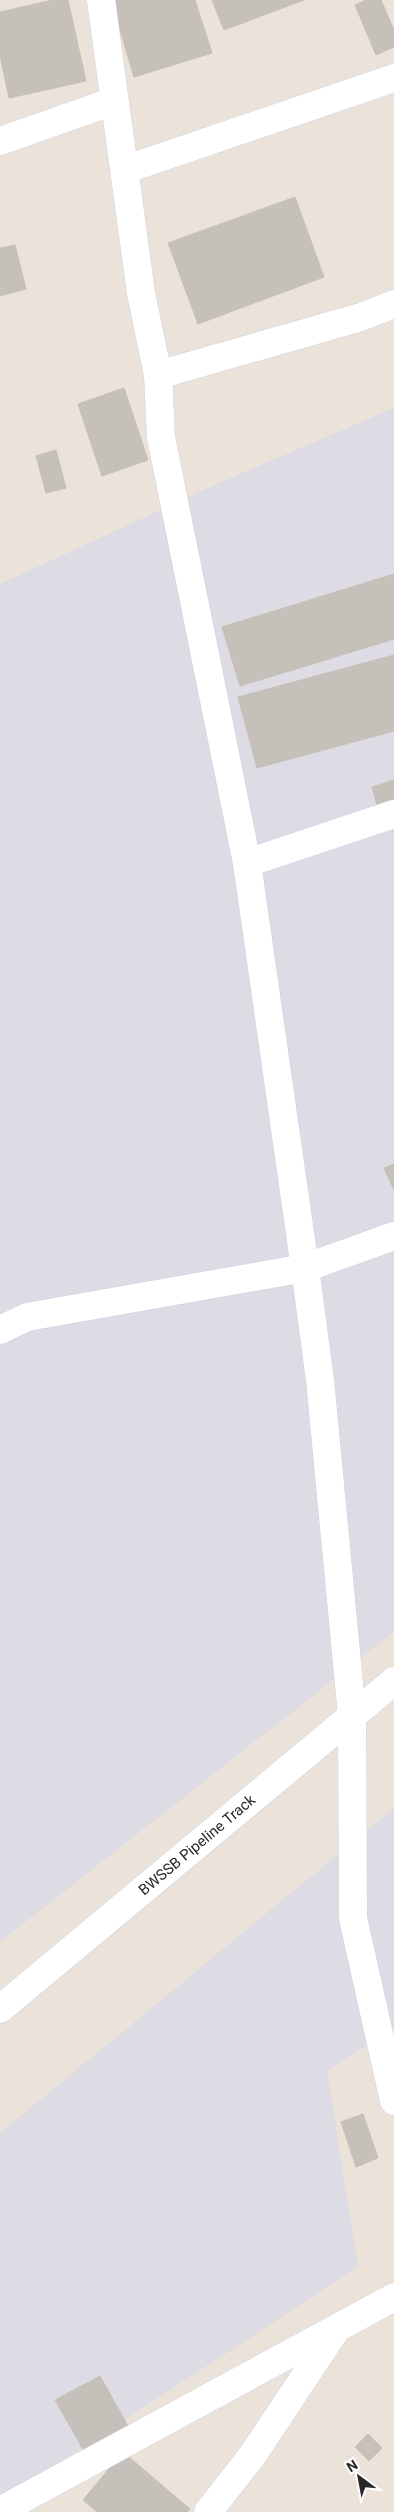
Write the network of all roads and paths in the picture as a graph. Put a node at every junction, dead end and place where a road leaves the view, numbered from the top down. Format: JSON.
{"nodes":[{"id":1,"x":101,"y":0,"type":"edge"},
{"id":2,"x":394,"y":78,"type":"edge"},
{"id":3,"x":114,"y":101,"type":"junction"},
{"id":4,"x":0,"y":141,"type":"edge"},
{"id":5,"x":124,"y":170,"type":"junction"},
{"id":6,"x":394,"y":304,"type":"edge"},
{"id":7,"x":158,"y":376,"type":"junction"},
{"id":8,"x":394,"y":814,"type":"edge"},
{"id":9,"x":247,"y":863,"type":"junction"},
{"id":10,"x":394,"y":1236,"type":"edge"},
{"id":11,"x":305,"y":1268,"type":"junction"},
{"id":12,"x":0,"y":1330,"type":"edge"},
{"id":13,"x":394,"y":1680,"type":"edge"},
{"id":14,"x":352,"y":1716,"type":"junction"},
{"id":15,"x":0,"y":2009,"type":"edge"},
{"id":16,"x":394,"y":2101,"type":"edge"},
{"id":17,"x":394,"y":2297,"type":"edge"},
{"id":18,"x":338,"y":2328,"type":"junction"},
{"id":19,"x":0,"y":2511,"type":"edge"},
{"id":20,"x":208,"y":2512,"type":"edge"}],
"edges":[{"from":1,"to":3,"type":"street"},
{"from":2,"to":5,"type":"street"},
{"from":3,"to":4,"type":"street"},
{"from":3,"to":5,"type":"street"},
{"from":5,"to":7,"type":"street"},
{"from":6,"to":7,"type":"street"},
{"from":7,"to":9,"type":"street"},
{"from":8,"to":9,"type":"street"},
{"from":9,"to":11,"type":"street"},
{"from":10,"to":11,"type":"street"},
{"from":11,"to":12,"type":"street"},
{"from":11,"to":14,"type":"street"},
{"from":13,"to":14,"type":"street","name":"BWSSB Pipeline Track"},
{"from":14,"to":15,"type":"street","name":"BWSSB Pipeline Track"},
{"from":14,"to":16,"type":"street"},
{"from":17,"to":18,"type":"street"},
{"from":18,"to":19,"type":"street"},
{"from":18,"to":20,"type":"street"}]}
